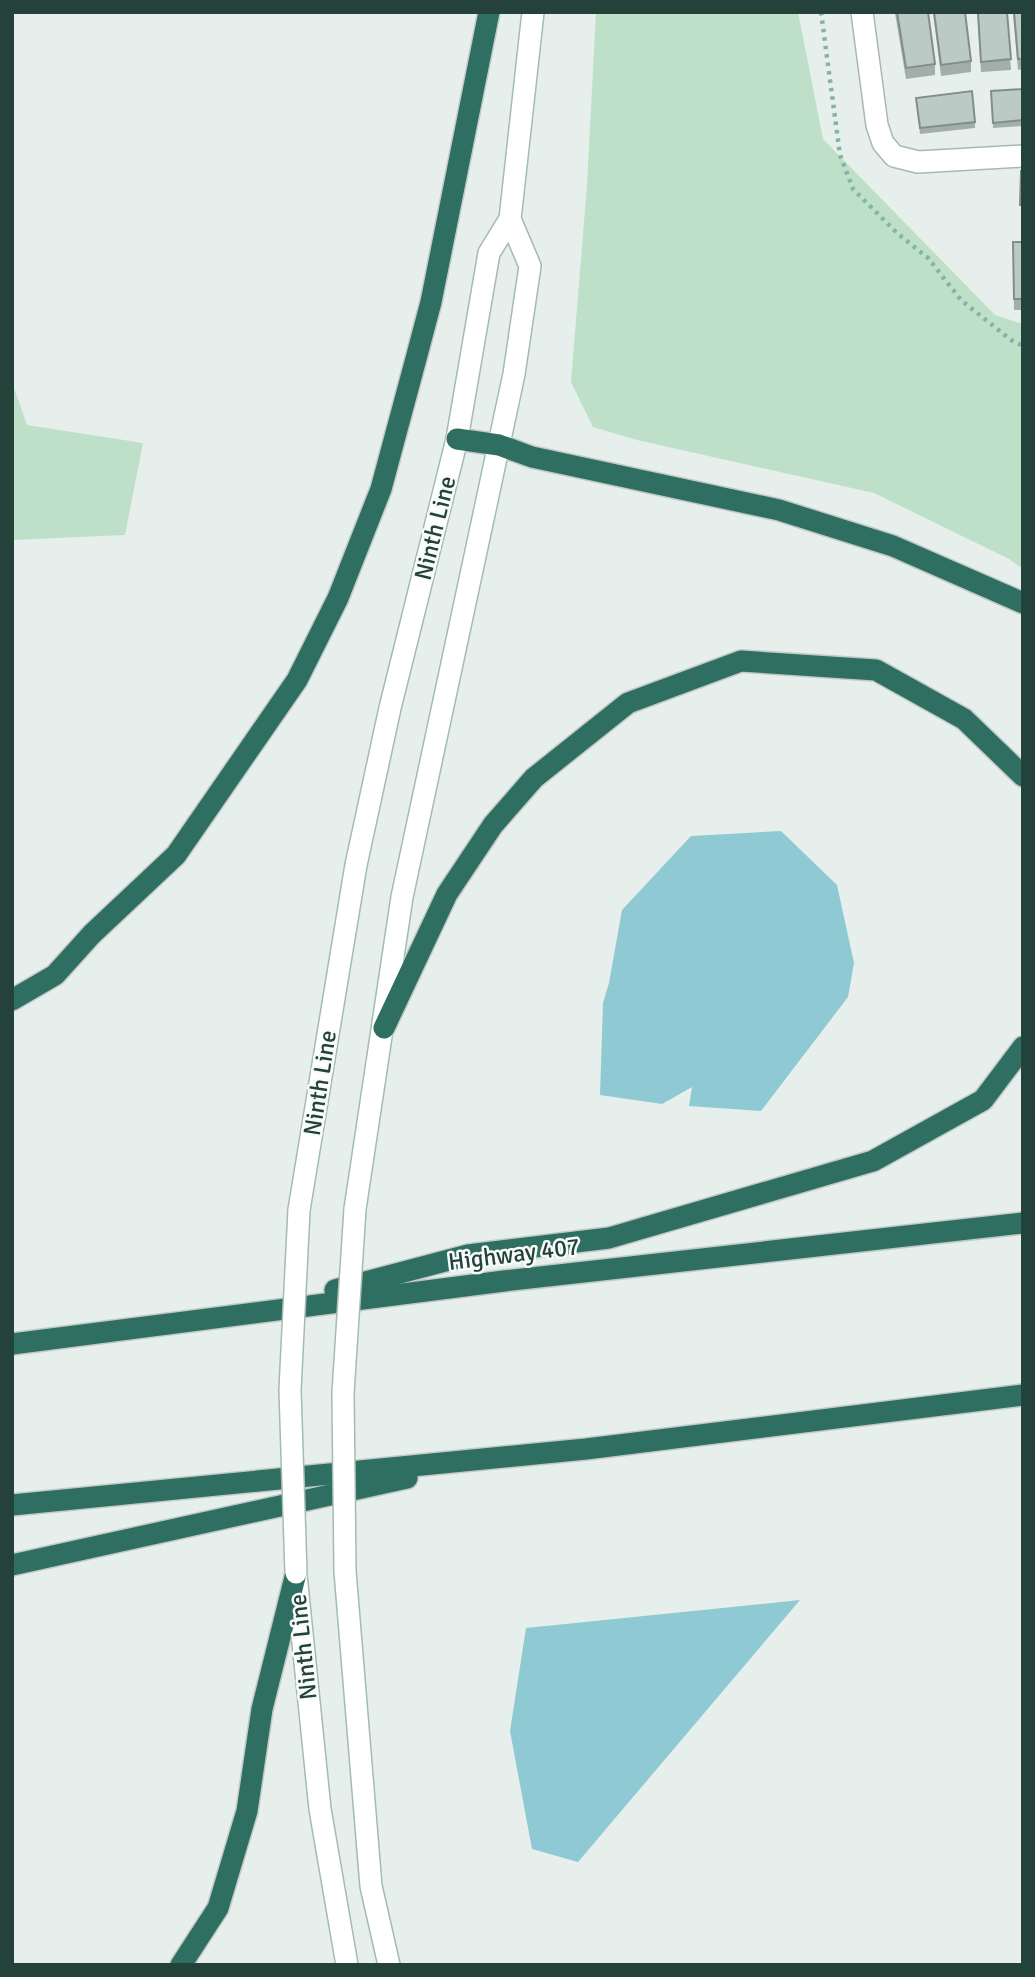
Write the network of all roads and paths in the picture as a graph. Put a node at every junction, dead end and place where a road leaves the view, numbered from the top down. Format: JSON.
{"nodes":[{"id":1,"x":489,"y":12,"type":"edge"},
{"id":2,"x":533,"y":12,"type":"edge"},
{"id":3,"x":821,"y":12,"type":"edge"},
{"id":4,"x":862,"y":12,"type":"edge"},
{"id":5,"x":1023,"y":156,"type":"edge"},
{"id":6,"x":510,"y":219,"type":"junction"},
{"id":7,"x":1011,"y":340,"type":"junction"},
{"id":8,"x":1023,"y":340,"type":"edge"},
{"id":9,"x":1023,"y":346,"type":"edge"},
{"id":10,"x":457,"y":439,"type":"junction"},
{"id":11,"x":499,"y":445,"type":"junction"},
{"id":12,"x":1023,"y":603,"type":"edge"},
{"id":13,"x":1023,"y":776,"type":"edge"},
{"id":14,"x":12,"y":1000,"type":"edge"},
{"id":15,"x":384,"y":1028,"type":"junction"},
{"id":16,"x":1023,"y":1047,"type":"edge"},
{"id":17,"x":1023,"y":1223,"type":"edge"},
{"id":18,"x":235,"y":1316,"type":"junction"},
{"id":19,"x":12,"y":1344,"type":"edge"},
{"id":20,"x":1023,"y":1395,"type":"edge"},
{"id":21,"x":586,"y":1449,"type":"junction"},
{"id":22,"x":12,"y":1505,"type":"edge"},
{"id":23,"x":12,"y":1564,"type":"edge"},
{"id":24,"x":296,"y":1573,"type":"junction"},
{"id":25,"x":181,"y":1965,"type":"edge"},
{"id":26,"x":347,"y":1965,"type":"edge"},
{"id":27,"x":389,"y":1965,"type":"edge"}],
"edges":[{"from":1,"to":14,"type":"highway"},
{"from":2,"to":6,"type":"main road","name":"Ninth Line"},
{"from":3,"to":7,"type":"path"},
{"from":4,"to":5,"type":"main road"},
{"from":6,"to":10,"type":"main road","name":"Ninth Line"},
{"from":6,"to":11,"type":"main road","name":"Ninth Line"},
{"from":7,"to":8,"type":"path"},
{"from":7,"to":9,"type":"path"},
{"from":10,"to":11,"type":"highway"},
{"from":10,"to":24,"type":"main road","name":"Ninth Line","bridge":true},
{"from":11,"to":12,"type":"highway"},
{"from":11,"to":15,"type":"main road","name":"Ninth Line"},
{"from":13,"to":15,"type":"highway"},
{"from":15,"to":27,"type":"main road","name":"Ninth Line","bridge":true},
{"from":16,"to":18,"type":"highway"},
{"from":17,"to":18,"type":"highway","name":"Highway 407"},
{"from":18,"to":19,"type":"highway","name":"Highway 407"},
{"from":20,"to":21,"type":"highway"},
{"from":21,"to":22,"type":"highway"},
{"from":21,"to":23,"type":"highway"},
{"from":24,"to":25,"type":"highway"},
{"from":24,"to":26,"type":"main road","name":"Ninth Line"}]}
